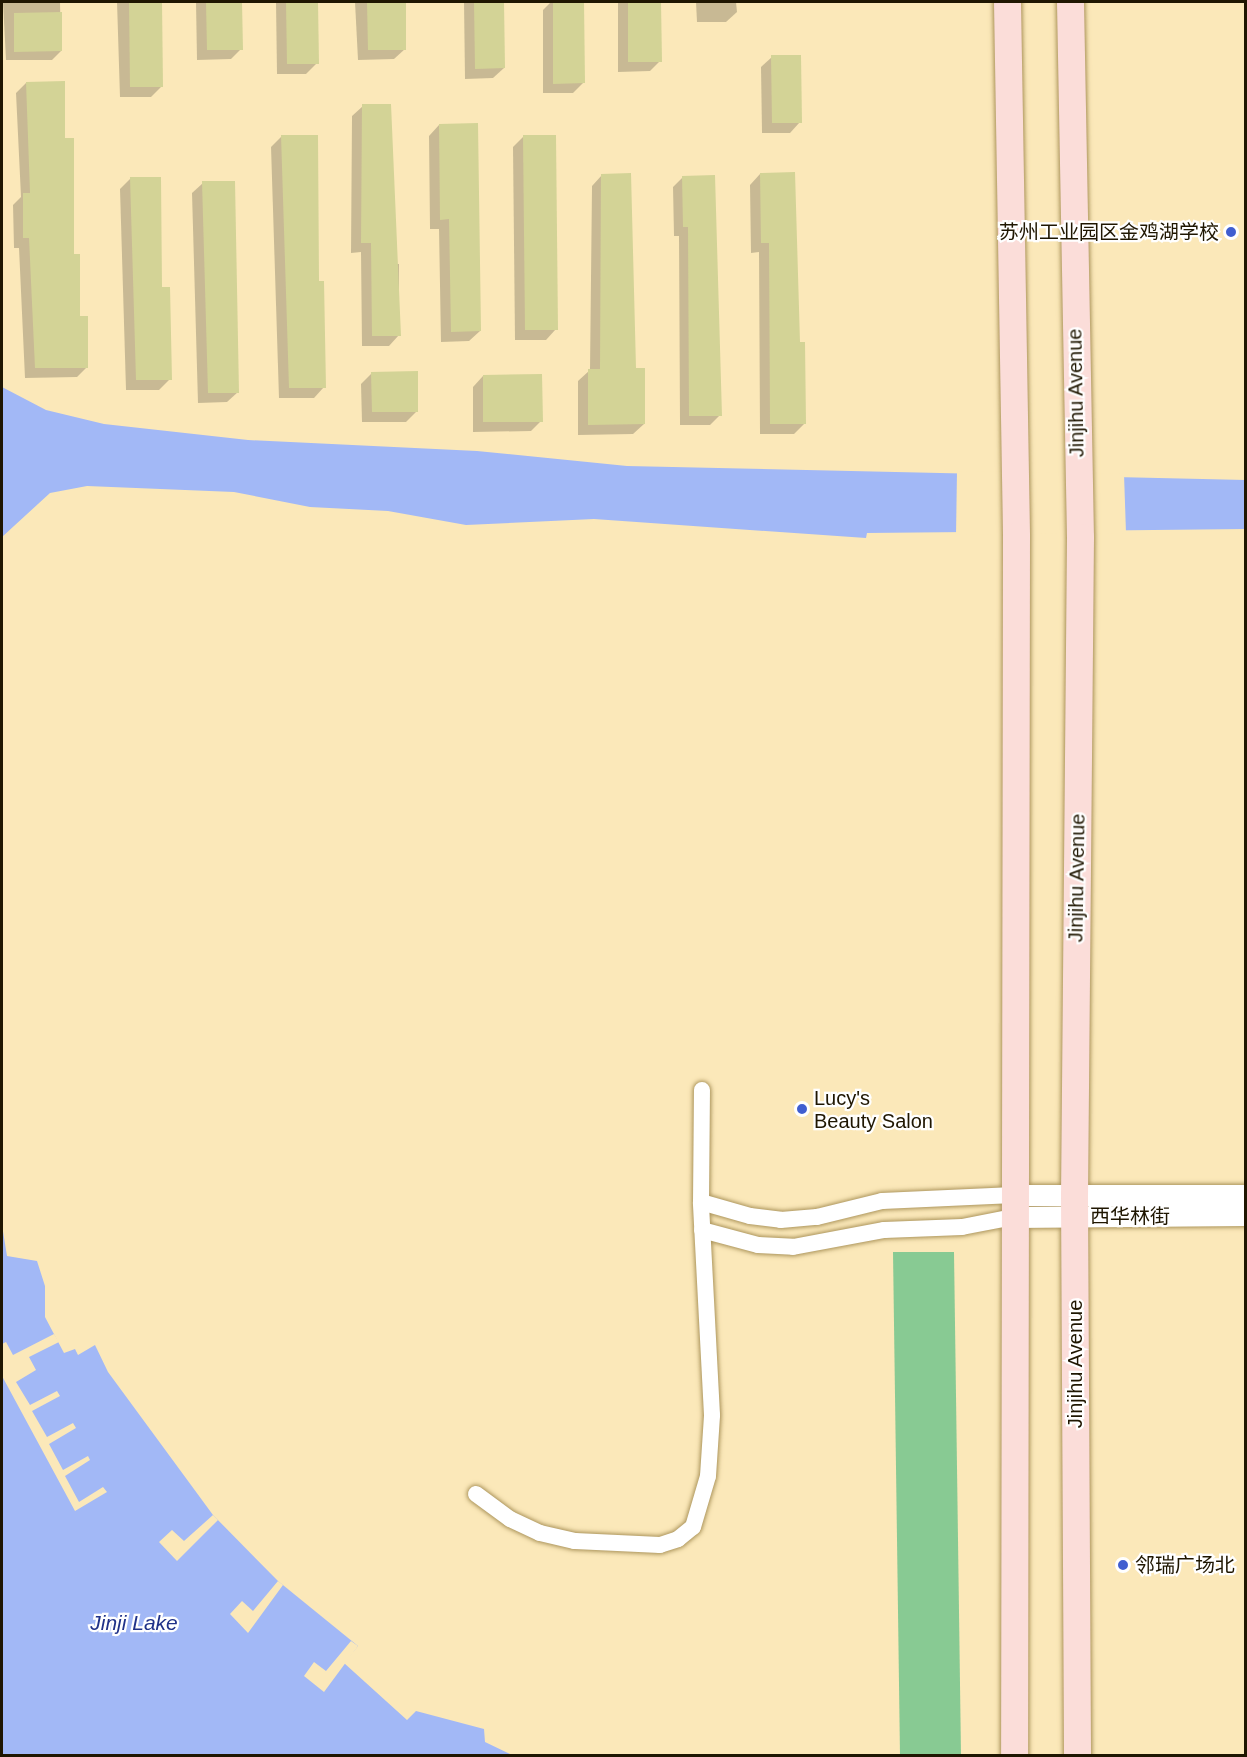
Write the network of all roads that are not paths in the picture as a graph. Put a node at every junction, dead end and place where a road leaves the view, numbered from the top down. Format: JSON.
{"nodes":[{"id":1,"x":1007,"y":2,"type":"edge"},
{"id":2,"x":1070,"y":2,"type":"edge"},
{"id":3,"x":702,"y":1090,"type":"dead end"},
{"id":4,"x":1245,"y":1195,"type":"edge"},
{"id":5,"x":701,"y":1203,"type":"junction"},
{"id":6,"x":1074,"y":1205,"type":"junction"},
{"id":7,"x":1014,"y":1206,"type":"junction"},
{"id":8,"x":1245,"y":1215,"type":"edge"},
{"id":9,"x":702,"y":1230,"type":"junction"},
{"id":10,"x":476,"y":1494,"type":"dead end"},
{"id":11,"x":1014,"y":1755,"type":"edge"},
{"id":12,"x":1077,"y":1755,"type":"edge"}],
"edges":[{"from":1,"to":7,"type":"main road"},
{"from":2,"to":6,"type":"main road","name":"Jinjihu Avenue"},
{"from":3,"to":5,"type":"street"},
{"from":4,"to":6,"type":"street","name":"西华林街"},
{"from":5,"to":7,"type":"street"},
{"from":5,"to":9,"type":"street"},
{"from":6,"to":7,"type":"street","name":"西华林街"},
{"from":6,"to":8,"type":"street","name":"西华林街"},
{"from":6,"to":12,"type":"main road","name":"Jinjihu Avenue"},
{"from":7,"to":9,"type":"street"},
{"from":7,"to":11,"type":"main road"},
{"from":9,"to":10,"type":"street"}]}
